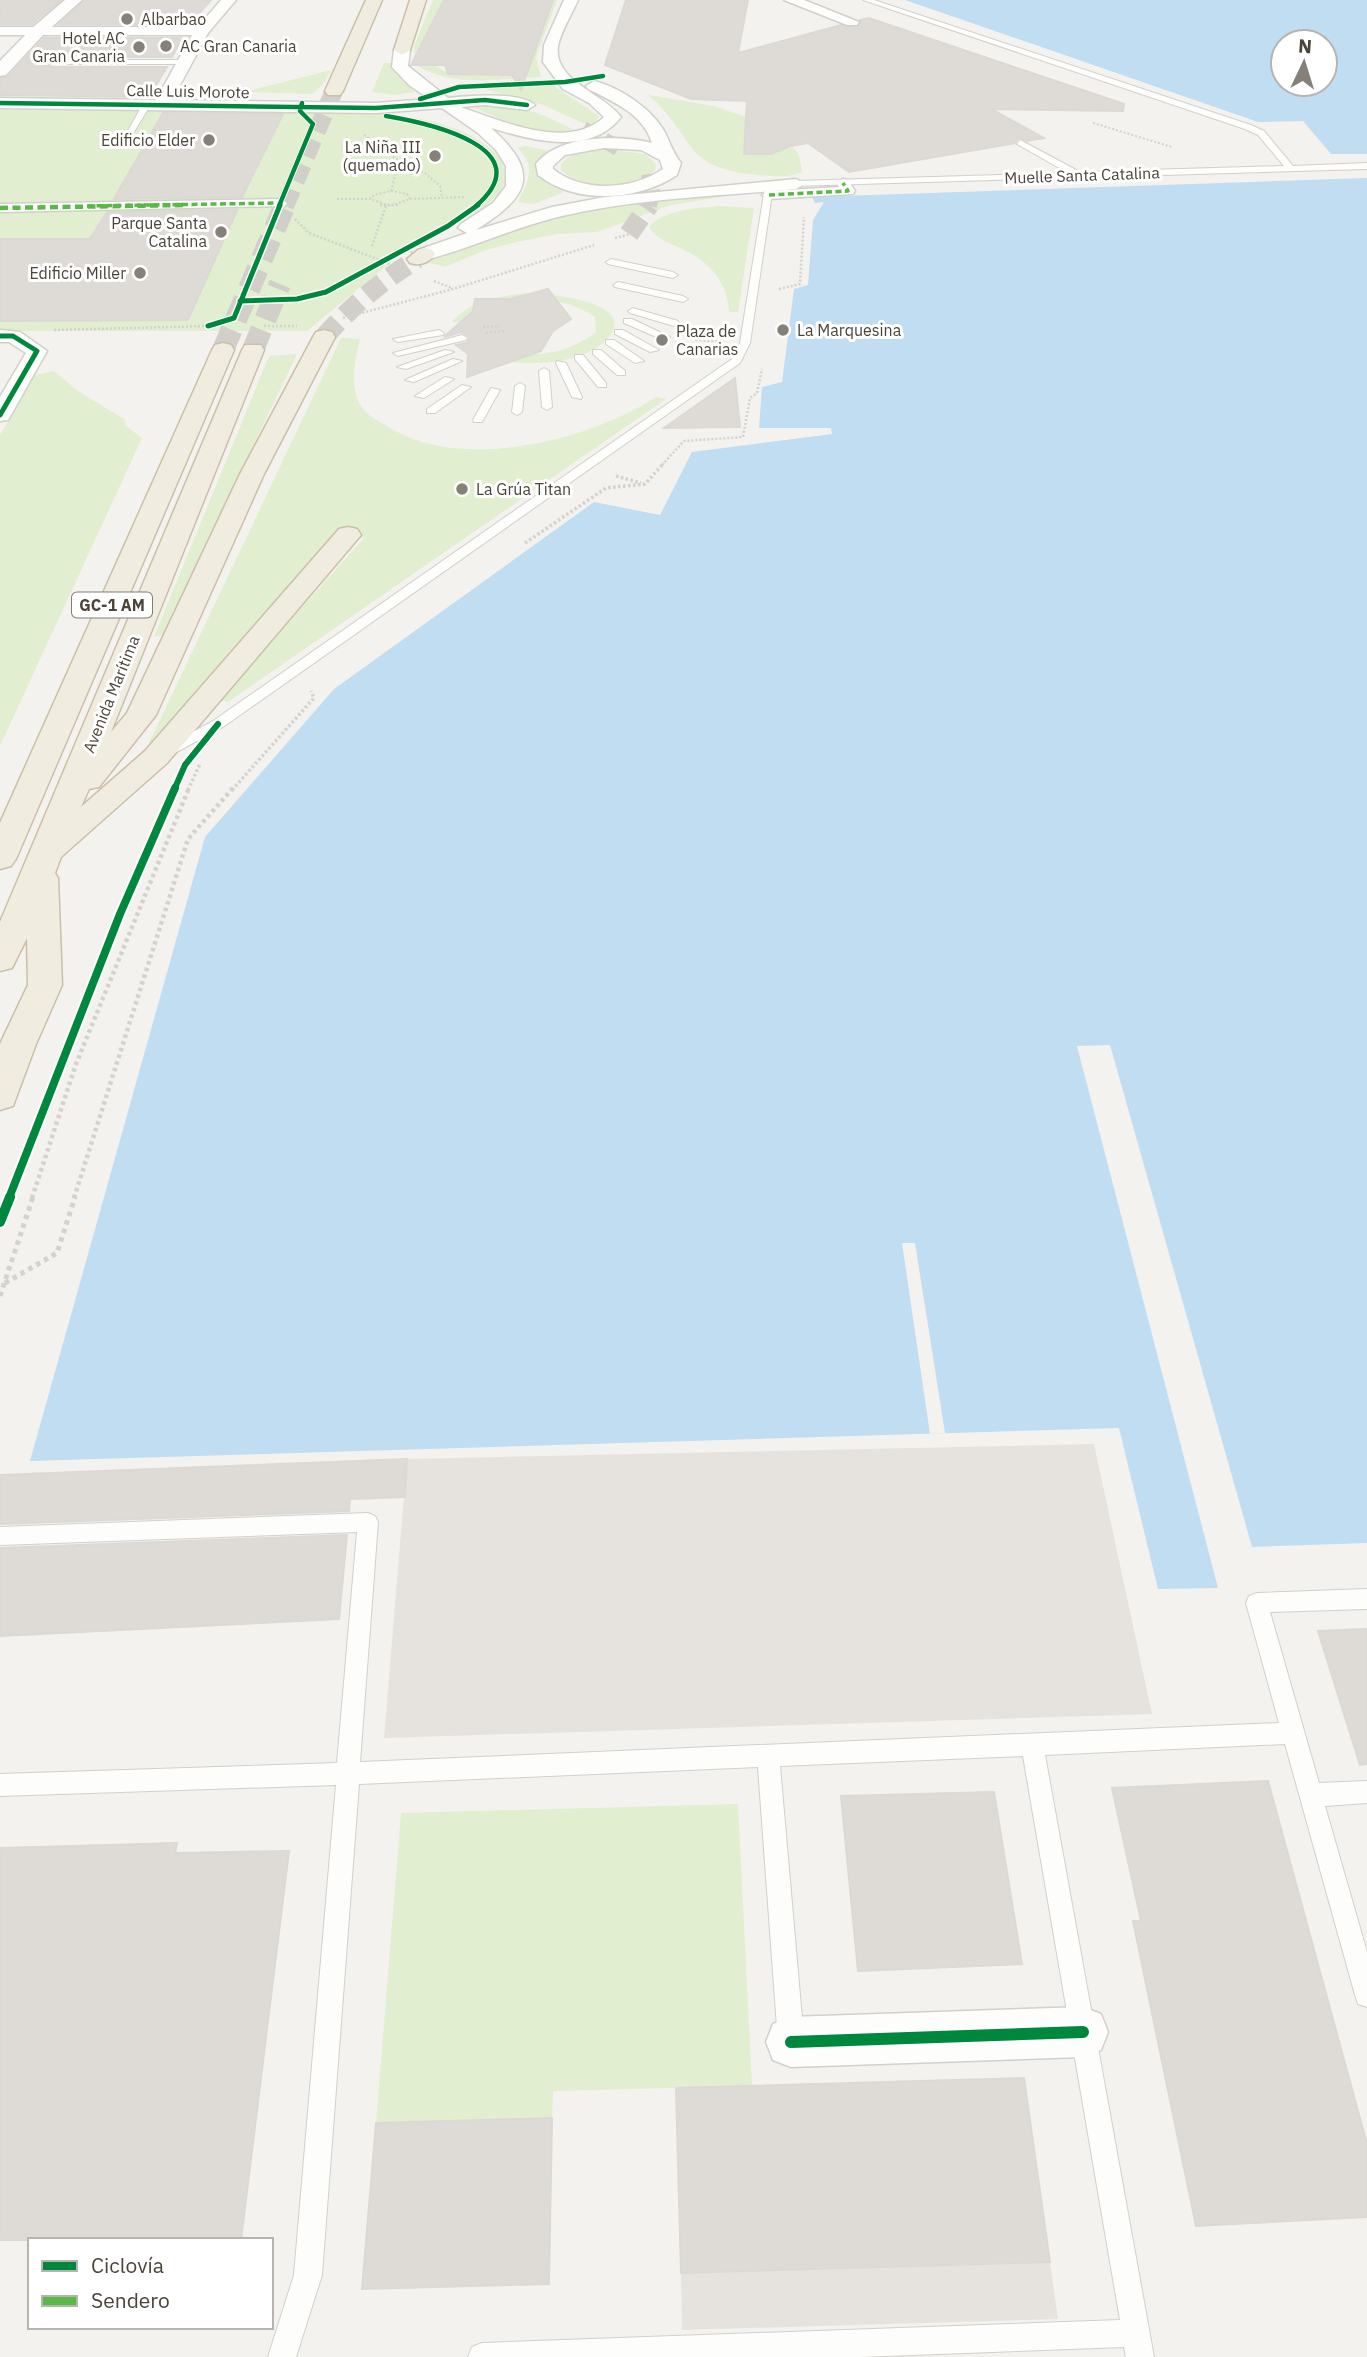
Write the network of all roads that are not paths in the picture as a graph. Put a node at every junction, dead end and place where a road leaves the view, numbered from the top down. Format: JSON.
{"nodes":[{"id":1,"x":74,"y":0,"type":"edge"},
{"id":2,"x":229,"y":0,"type":"edge"},
{"id":3,"x":373,"y":0,"type":"edge"},
{"id":4,"x":418,"y":0,"type":"edge"},
{"id":5,"x":571,"y":0,"type":"edge"},
{"id":6,"x":790,"y":0,"type":"edge"},
{"id":7,"x":867,"y":0,"type":"edge"},
{"id":8,"x":852,"y":22,"type":"dead end"},
{"id":9,"x":0,"y":31,"type":"edge"},
{"id":10,"x":38,"y":31,"type":"junction"},
{"id":11,"x":202,"y":31,"type":"junction"},
{"id":12,"x":402,"y":50,"type":"junction"},
{"id":13,"x":0,"y":52,"type":"edge"},
{"id":14,"x":54,"y":62,"type":"dead end"},
{"id":15,"x":184,"y":62,"type":"junction"},
{"id":16,"x":572,"y":62,"type":"dead end"},
{"id":17,"x":0,"y":71,"type":"edge"},
{"id":18,"x":334,"y":91,"type":"tunnel mouth"},
{"id":19,"x":595,"y":100,"type":"junction"},
{"id":20,"x":0,"y":103,"type":"edge"},
{"id":21,"x":155,"y":104,"type":"junction"},
{"id":22,"x":450,"y":107,"type":"junction"},
{"id":23,"x":376,"y":108,"type":"junction"},
{"id":24,"x":563,"y":118,"type":"dead end"},
{"id":25,"x":583,"y":129,"type":"tunnel mouth"},
{"id":26,"x":488,"y":131,"type":"junction"},
{"id":27,"x":1020,"y":142,"type":"dead end"},
{"id":28,"x":123,"y":143,"type":"dead end"},
{"id":29,"x":604,"y":143,"type":"junction"},
{"id":30,"x":575,"y":147,"type":"junction"},
{"id":31,"x":622,"y":150,"type":"tunnel mouth"},
{"id":32,"x":668,"y":158,"type":"junction"},
{"id":33,"x":1367,"y":166,"type":"edge"},
{"id":34,"x":1291,"y":169,"type":"junction"},
{"id":35,"x":649,"y":174,"type":"dead end"},
{"id":36,"x":1079,"y":176,"type":"junction"},
{"id":37,"x":843,"y":183,"type":"junction"},
{"id":38,"x":796,"y":184,"type":"junction"},
{"id":39,"x":631,"y":188,"type":"junction"},
{"id":40,"x":596,"y":190,"type":"junction"},
{"id":41,"x":769,"y":191,"type":"junction"},
{"id":42,"x":280,"y":204,"type":"road end"},
{"id":43,"x":0,"y":208,"type":"edge"},
{"id":44,"x":421,"y":256,"type":"junction"},
{"id":45,"x":611,"y":262,"type":"dead end"},
{"id":46,"x":618,"y":274,"type":"dead end"},
{"id":47,"x":673,"y":275,"type":"dead end"},
{"id":48,"x":618,"y":285,"type":"dead end"},
{"id":49,"x":671,"y":308,"type":"dead end"},
{"id":50,"x":628,"y":321,"type":"dead end"},
{"id":51,"x":674,"y":323,"type":"dead end"},
{"id":52,"x":332,"y":328,"type":"tunnel mouth"},
{"id":53,"x":449,"y":331,"type":"dead end"},
{"id":54,"x":619,"y":331,"type":"dead end"},
{"id":55,"x":0,"y":336,"type":"edge"},
{"id":56,"x":665,"y":337,"type":"dead end"},
{"id":57,"x":257,"y":338,"type":"tunnel mouth"},
{"id":58,"x":462,"y":338,"type":"dead end"},
{"id":59,"x":398,"y":339,"type":"dead end"},
{"id":60,"x":610,"y":342,"type":"dead end"},
{"id":61,"x":223,"y":350,"type":"tunnel mouth"},
{"id":62,"x":654,"y":350,"type":"dead end"},
{"id":63,"x":597,"y":352,"type":"dead end"},
{"id":64,"x":398,"y":353,"type":"dead end"},
{"id":65,"x":579,"y":357,"type":"dead end"},
{"id":66,"x":639,"y":361,"type":"dead end"},
{"id":67,"x":561,"y":363,"type":"dead end"},
{"id":68,"x":402,"y":367,"type":"dead end"},
{"id":69,"x":544,"y":371,"type":"dead end"},
{"id":70,"x":621,"y":373,"type":"dead end"},
{"id":71,"x":449,"y":379,"type":"dead end"},
{"id":72,"x":410,"y":380,"type":"dead end"},
{"id":73,"x":602,"y":385,"type":"dead end"},
{"id":74,"x":520,"y":386,"type":"dead end"},
{"id":75,"x":467,"y":387,"type":"dead end"},
{"id":76,"x":495,"y":390,"type":"dead end"},
{"id":77,"x":420,"y":396,"type":"dead end"},
{"id":78,"x":577,"y":397,"type":"dead end"},
{"id":79,"x":547,"y":407,"type":"dead end"},
{"id":80,"x":431,"y":411,"type":"dead end"},
{"id":81,"x":517,"y":412,"type":"dead end"},
{"id":82,"x":0,"y":415,"type":"edge"},
{"id":83,"x":478,"y":420,"type":"dead end"},
{"id":84,"x":348,"y":535,"type":"dead end"},
{"id":85,"x":156,"y":757,"type":"junction"},
{"id":86,"x":27,"y":797,"type":"junction"},
{"id":87,"x":64,"y":809,"type":"junction"},
{"id":88,"x":0,"y":835,"type":"edge"},
{"id":89,"x":0,"y":859,"type":"edge"},
{"id":90,"x":44,"y":860,"type":"junction"},
{"id":91,"x":0,"y":960,"type":"edge"},
{"id":92,"x":0,"y":1097,"type":"edge"},
{"id":93,"x":0,"y":1536,"type":"edge"},
{"id":94,"x":1367,"y":1599,"type":"edge"},
{"id":95,"x":1294,"y":1733,"type":"junction"},
{"id":96,"x":1032,"y":1744,"type":"junction"},
{"id":97,"x":768,"y":1755,"type":"junction"},
{"id":98,"x":347,"y":1773,"type":"junction"},
{"id":99,"x":0,"y":1784,"type":"edge"},
{"id":100,"x":1367,"y":1792,"type":"edge"},
{"id":101,"x":1311,"y":1795,"type":"junction"},
{"id":102,"x":1367,"y":1994,"type":"edge"},
{"id":103,"x":1083,"y":2032,"type":"junction"},
{"id":104,"x":791,"y":2042,"type":"joint"},
{"id":105,"x":1138,"y":2345,"type":"edge"},
{"id":106,"x":282,"y":2357,"type":"edge"},
{"id":107,"x":481,"y":2357,"type":"edge"}],
"edges":[{"from":1,"to":10,"type":"street"},
{"from":2,"to":11,"type":"street"},
{"from":3,"to":18,"type":"highway"},
{"from":4,"to":12,"type":"highway"},
{"from":5,"to":19,"type":"street"},
{"from":6,"to":8,"type":"street"},
{"from":7,"to":34,"type":"lane"},
{"from":9,"to":10,"type":"street"},
{"from":10,"to":11,"type":"street"},
{"from":10,"to":13,"type":"street"},
{"from":10,"to":17,"type":"street"},
{"from":11,"to":15,"type":"street"},
{"from":12,"to":22,"type":"street"},
{"from":12,"to":22,"type":"street"},
{"from":14,"to":15,"type":"lane"},
{"from":15,"to":21,"type":"street"},
{"from":16,"to":32,"type":"street"},
{"from":19,"to":22,"type":"street"},
{"from":19,"to":29,"type":"street"},
{"from":20,"to":21,"type":"street","name":"Calle Luis Morote"},
{"from":21,"to":23,"type":"street","name":"Calle Luis Morote"},
{"from":21,"to":28,"type":"lane"},
{"from":22,"to":23,"type":"street"},
{"from":22,"to":26,"type":"street"},
{"from":23,"to":26,"type":"street"},
{"from":24,"to":25,"type":"street"},
{"from":26,"to":30,"type":"street"},
{"from":26,"to":44,"type":"street"},
{"from":27,"to":36,"type":"lane"},
{"from":29,"to":30,"type":"street"},
{"from":29,"to":32,"type":"street"},
{"from":30,"to":40,"type":"street"},
{"from":31,"to":35,"type":"street"},
{"from":32,"to":38,"type":"street"},
{"from":32,"to":39,"type":"street"},
{"from":33,"to":34,"type":"lane","name":"Muelle Santa Catalina"},
{"from":34,"to":36,"type":"lane","name":"Muelle Santa Catalina"},
{"from":36,"to":37,"type":"lane","name":"Muelle Santa Catalina"},
{"from":37,"to":38,"type":"lane","name":"Muelle Santa Catalina"},
{"from":37,"to":41,"type":"street"},
{"from":38,"to":39,"type":"street"},
{"from":38,"to":41,"type":"street"},
{"from":39,"to":40,"type":"street"},
{"from":40,"to":44,"type":"street"},
{"from":41,"to":44,"type":"street"},
{"from":41,"to":85,"type":"lane"},
{"from":42,"to":43,"type":"street"},
{"from":45,"to":47,"type":"lane"},
{"from":46,"to":48,"type":"lane"},
{"from":49,"to":51,"type":"lane"},
{"from":50,"to":56,"type":"lane"},
{"from":52,"to":87,"type":"highway"},
{"from":53,"to":59,"type":"lane"},
{"from":54,"to":62,"type":"lane"},
{"from":55,"to":82,"type":"street"},
{"from":57,"to":87,"type":"highway","name":"Avenida Marítima","number":"GC-1 AM"},
{"from":58,"to":64,"type":"lane"},
{"from":60,"to":66,"type":"lane"},
{"from":61,"to":86,"type":"highway","name":"Avenida Marítima","number":"GC-1 AM"},
{"from":63,"to":70,"type":"lane"},
{"from":65,"to":73,"type":"lane"},
{"from":67,"to":78,"type":"lane"},
{"from":68,"to":72,"type":"lane"},
{"from":69,"to":79,"type":"lane"},
{"from":71,"to":77,"type":"lane"},
{"from":74,"to":81,"type":"lane"},
{"from":75,"to":80,"type":"lane"},
{"from":76,"to":83,"type":"lane"},
{"from":84,"to":85,"type":"highway"},
{"from":85,"to":90,"type":"highway"},
{"from":86,"to":88,"type":"highway"},
{"from":86,"to":89,"type":"highway","name":"Avenida Marítima","number":"GC-1 AM"},
{"from":87,"to":90,"type":"highway","name":"Avenida Marítima","number":"GC-1 AM"},
{"from":90,"to":91,"type":"highway","name":"Avenida Marítima","number":"GC-1 AM"},
{"from":90,"to":92,"type":"highway"},
{"from":93,"to":98,"type":"lane"},
{"from":94,"to":95,"type":"lane"},
{"from":95,"to":96,"type":"lane"},
{"from":95,"to":101,"type":"lane"},
{"from":96,"to":97,"type":"lane"},
{"from":96,"to":103,"type":"lane"},
{"from":97,"to":98,"type":"lane"},
{"from":97,"to":104,"type":"lane"},
{"from":98,"to":99,"type":"lane"},
{"from":98,"to":106,"type":"lane"},
{"from":100,"to":101,"type":"lane"},
{"from":101,"to":102,"type":"lane"},
{"from":103,"to":104,"type":"street"},
{"from":103,"to":105,"type":"lane"},
{"from":105,"to":107,"type":"lane"}]}
